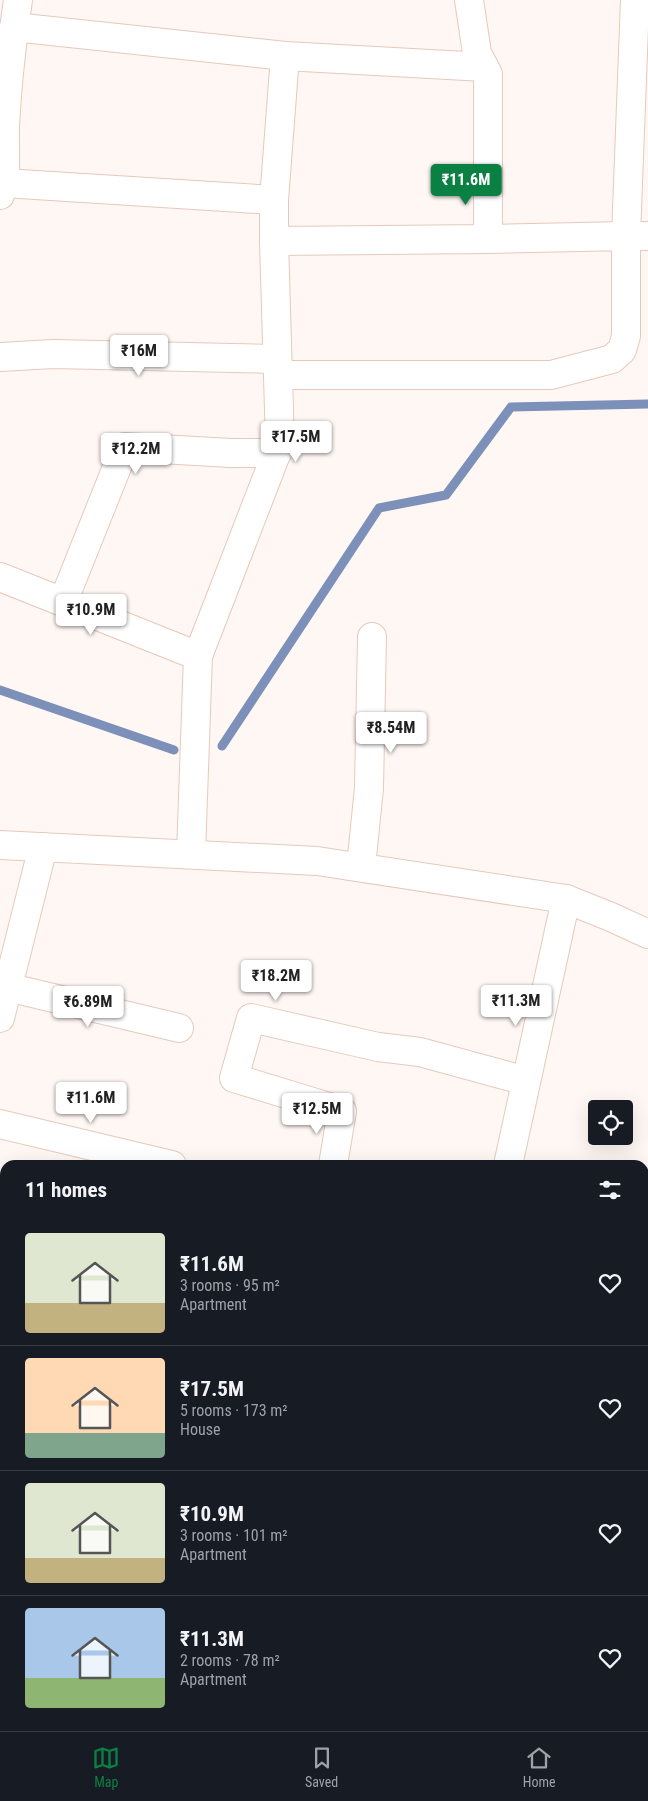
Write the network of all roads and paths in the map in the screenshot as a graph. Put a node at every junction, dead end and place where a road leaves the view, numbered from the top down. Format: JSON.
{"nodes":[{"id":1,"x":18,"y":0,"type":"edge"},
{"id":2,"x":469,"y":0,"type":"edge"},
{"id":3,"x":634,"y":0,"type":"edge"},
{"id":4,"x":14,"y":28,"type":"junction"},
{"id":5,"x":285,"y":56,"type":"junction"},
{"id":6,"x":484,"y":67,"type":"junction"},
{"id":7,"x":2,"y":189,"type":"edge"},
{"id":8,"x":274,"y":200,"type":"junction"},
{"id":9,"x":637,"y":236,"type":"edge"},
{"id":10,"x":488,"y":239,"type":"junction"},
{"id":11,"x":274,"y":241,"type":"junction"},
{"id":12,"x":0,"y":357,"type":"edge"},
{"id":13,"x":278,"y":368,"type":"junction"},
{"id":14,"x":277,"y":453,"type":"junction"},
{"id":15,"x":0,"y":577,"type":"edge"},
{"id":16,"x":63,"y":602,"type":"junction"},
{"id":17,"x":372,"y":637,"type":"dead end"},
{"id":18,"x":198,"y":656,"type":"junction"},
{"id":19,"x":0,"y":845,"type":"edge"},
{"id":20,"x":43,"y":847,"type":"junction"},
{"id":21,"x":191,"y":854,"type":"junction"},
{"id":22,"x":360,"y":868,"type":"junction"},
{"id":23,"x":566,"y":898,"type":"junction"},
{"id":24,"x":648,"y":934,"type":"edge"},
{"id":25,"x":8,"y":987,"type":"junction"},
{"id":26,"x":0,"y":1018,"type":"edge"},
{"id":27,"x":179,"y":1028,"type":"dead end"},
{"id":28,"x":526,"y":1081,"type":"junction"},
{"id":29,"x":0,"y":1124,"type":"edge"},
{"id":30,"x":151,"y":1160,"type":"edge"},
{"id":31,"x":334,"y":1160,"type":"edge"},
{"id":32,"x":509,"y":1160,"type":"edge"}],
"edges":[{"from":1,"to":4,"type":"street"},
{"from":2,"to":6,"type":"street"},
{"from":3,"to":9,"type":"street"},
{"from":4,"to":5,"type":"street"},
{"from":4,"to":7,"type":"street"},
{"from":5,"to":6,"type":"street"},
{"from":5,"to":8,"type":"street"},
{"from":6,"to":10,"type":"street"},
{"from":7,"to":8,"type":"street"},
{"from":8,"to":11,"type":"street"},
{"from":9,"to":10,"type":"street"},
{"from":9,"to":13,"type":"street"},
{"from":10,"to":11,"type":"street"},
{"from":11,"to":13,"type":"street"},
{"from":12,"to":13,"type":"street"},
{"from":13,"to":14,"type":"street"},
{"from":14,"to":16,"type":"street"},
{"from":14,"to":18,"type":"street"},
{"from":15,"to":16,"type":"street"},
{"from":16,"to":18,"type":"street"},
{"from":17,"to":22,"type":"street"},
{"from":18,"to":21,"type":"street"},
{"from":19,"to":20,"type":"street"},
{"from":20,"to":21,"type":"street"},
{"from":20,"to":25,"type":"street"},
{"from":21,"to":22,"type":"street"},
{"from":22,"to":23,"type":"street"},
{"from":23,"to":24,"type":"street"},
{"from":23,"to":28,"type":"street"},
{"from":25,"to":26,"type":"street"},
{"from":25,"to":27,"type":"street"},
{"from":28,"to":31,"type":"street"},
{"from":28,"to":32,"type":"street"},
{"from":29,"to":30,"type":"street"}]}
